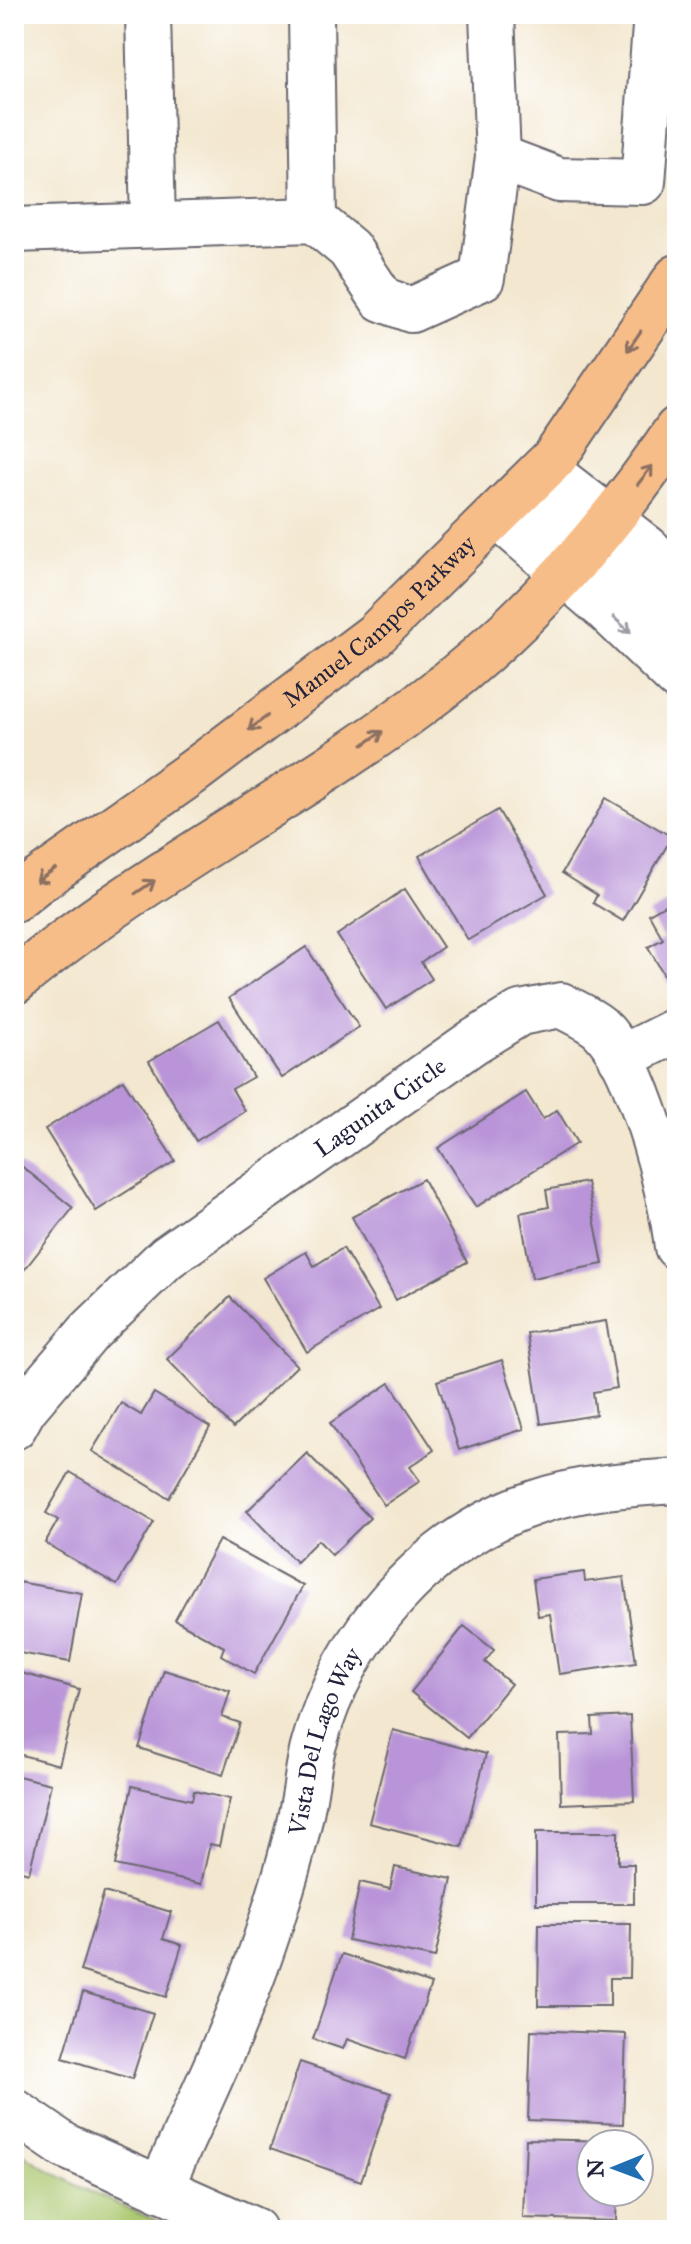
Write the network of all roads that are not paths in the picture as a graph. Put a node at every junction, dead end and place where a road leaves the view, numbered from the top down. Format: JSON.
{"nodes":[{"id":1,"x":148,"y":14,"type":"edge"},
{"id":2,"x":311,"y":14,"type":"edge"},
{"id":3,"x":492,"y":14,"type":"edge"},
{"id":4,"x":656,"y":14,"type":"edge"},
{"id":5,"x":498,"y":157,"type":"junction"},
{"id":6,"x":314,"y":220,"type":"junction"},
{"id":7,"x":153,"y":225,"type":"junction"},
{"id":8,"x":14,"y":230,"type":"edge"},
{"id":9,"x":677,"y":277,"type":"edge"},
{"id":10,"x":677,"y":429,"type":"edge"},
{"id":11,"x":544,"y":468,"type":"junction"},
{"id":12,"x":497,"y":516,"type":"junction"},
{"id":13,"x":588,"y":546,"type":"junction"},
{"id":14,"x":677,"y":577,"type":"edge"},
{"id":15,"x":677,"y":630,"type":"edge"},
{"id":16,"x":677,"y":678,"type":"edge"},
{"id":17,"x":14,"y":900,"type":"edge"},
{"id":18,"x":14,"y":982,"type":"edge"},
{"id":19,"x":677,"y":1030,"type":"edge"},
{"id":20,"x":621,"y":1058,"type":"junction"},
{"id":21,"x":677,"y":1247,"type":"edge"},
{"id":22,"x":14,"y":1427,"type":"edge"},
{"id":23,"x":677,"y":1481,"type":"edge"},
{"id":24,"x":14,"y":2111,"type":"edge"},
{"id":25,"x":160,"y":2189,"type":"junction"},
{"id":26,"x":254,"y":2230,"type":"edge"}],
"edges":[{"from":1,"to":7,"type":"street"},
{"from":2,"to":6,"type":"street"},
{"from":3,"to":5,"type":"street"},
{"from":4,"to":5,"type":"street"},
{"from":5,"to":6,"type":"street"},
{"from":6,"to":7,"type":"street"},
{"from":7,"to":8,"type":"street"},
{"from":9,"to":11,"type":"main road","name":"Manuel Campos Parkway","one_way":true},
{"from":13,"to":10,"type":"main road","one_way":true},
{"from":11,"to":12,"type":"main road","name":"Manuel Campos Parkway"},
{"from":11,"to":13,"type":"street"},
{"from":12,"to":13,"type":"street"},
{"from":12,"to":17,"type":"main road","name":"Manuel Campos Parkway","one_way":true},
{"from":13,"to":14,"type":"street"},
{"from":13,"to":15,"type":"street"},
{"from":13,"to":16,"type":"street","one_way":true},
{"from":18,"to":13,"type":"main road","one_way":true},
{"from":19,"to":20,"type":"street"},
{"from":20,"to":21,"type":"street","name":"Lagunita Circle"},
{"from":20,"to":22,"type":"street","name":"Lagunita Circle"},
{"from":23,"to":25,"type":"street","name":"Vista Del Lago Way"},
{"from":24,"to":25,"type":"street"},
{"from":25,"to":26,"type":"street"}]}
